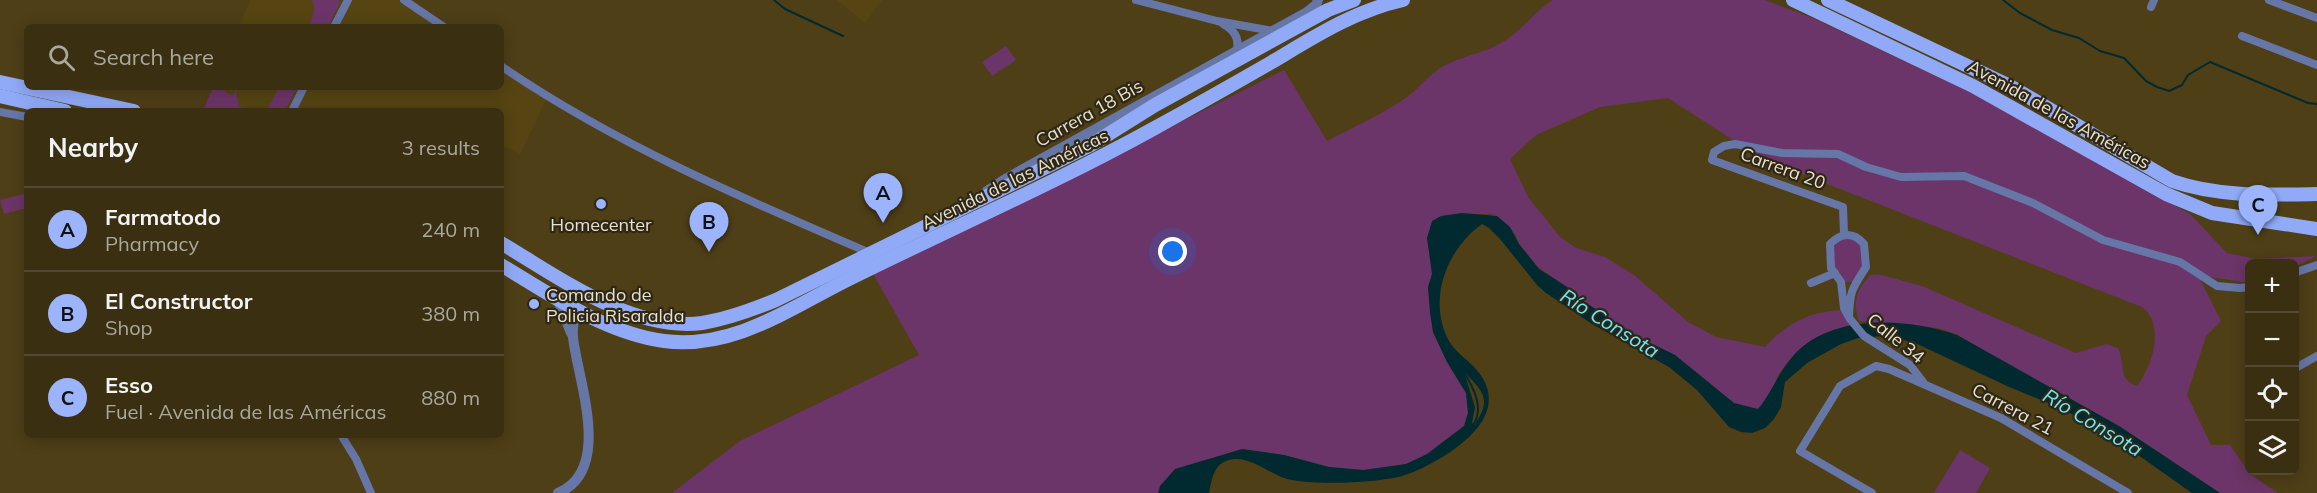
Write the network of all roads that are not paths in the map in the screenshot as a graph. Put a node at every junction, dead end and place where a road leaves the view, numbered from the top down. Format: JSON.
{"nodes":[{"id":1,"x":348,"y":0,"type":"edge"},
{"id":2,"x":404,"y":0,"type":"edge"},
{"id":3,"x":1136,"y":0,"type":"edge"},
{"id":4,"x":1318,"y":0,"type":"edge"},
{"id":5,"x":1403,"y":0,"type":"edge"},
{"id":6,"x":1793,"y":0,"type":"edge"},
{"id":7,"x":1828,"y":0,"type":"edge"},
{"id":8,"x":2269,"y":0,"type":"edge"},
{"id":9,"x":1346,"y":2,"type":"edge"},
{"id":10,"x":2317,"y":18,"type":"edge"},
{"id":11,"x":1217,"y":21,"type":"junction"},
{"id":12,"x":336,"y":24,"type":"edge"},
{"id":13,"x":440,"y":24,"type":"edge"},
{"id":14,"x":1271,"y":31,"type":"junction"},
{"id":15,"x":1289,"y":32,"type":"junction"},
{"id":16,"x":2242,"y":36,"type":"dead end"},
{"id":17,"x":1298,"y":47,"type":"junction"},
{"id":18,"x":1237,"y":50,"type":"junction"},
{"id":19,"x":1231,"y":64,"type":"junction"},
{"id":20,"x":2317,"y":65,"type":"edge"},
{"id":21,"x":504,"y":68,"type":"edge"},
{"id":22,"x":0,"y":82,"type":"edge"},
{"id":23,"x":24,"y":87,"type":"edge"},
{"id":24,"x":37,"y":90,"type":"edge"},
{"id":25,"x":302,"y":90,"type":"edge"},
{"id":26,"x":0,"y":96,"type":"edge"},
{"id":27,"x":52,"y":108,"type":"edge"},
{"id":28,"x":120,"y":108,"type":"edge"},
{"id":29,"x":294,"y":108,"type":"edge"},
{"id":30,"x":0,"y":112,"type":"edge"},
{"id":31,"x":24,"y":116,"type":"edge"},
{"id":32,"x":1153,"y":129,"type":"junction"},
{"id":33,"x":2317,"y":194,"type":"edge"},
{"id":34,"x":960,"y":209,"type":"junction"},
{"id":35,"x":2317,"y":229,"type":"edge"},
{"id":36,"x":1844,"y":234,"type":"junction"},
{"id":37,"x":504,"y":245,"type":"edge"},
{"id":38,"x":870,"y":254,"type":"junction"},
{"id":39,"x":2317,"y":265,"type":"edge"},
{"id":40,"x":504,"y":267,"type":"edge"},
{"id":41,"x":2299,"y":272,"type":"edge"},
{"id":42,"x":1835,"y":273,"type":"junction"},
{"id":43,"x":853,"y":277,"type":"junction"},
{"id":44,"x":1841,"y":282,"type":"junction"},
{"id":45,"x":1855,"y":282,"type":"junction"},
{"id":46,"x":1810,"y":283,"type":"dead end"},
{"id":47,"x":2245,"y":288,"type":"edge"},
{"id":48,"x":557,"y":298,"type":"junction"},
{"id":49,"x":576,"y":309,"type":"junction"},
{"id":50,"x":1849,"y":317,"type":"junction"},
{"id":51,"x":573,"y":339,"type":"junction"},
{"id":52,"x":2317,"y":356,"type":"edge"},
{"id":53,"x":2298,"y":367,"type":"edge"},
{"id":54,"x":1924,"y":384,"type":"junction"},
{"id":55,"x":343,"y":438,"type":"edge"},
{"id":56,"x":2125,"y":492,"type":"edge"},
{"id":57,"x":371,"y":493,"type":"edge"},
{"id":58,"x":558,"y":493,"type":"edge"},
{"id":59,"x":1872,"y":493,"type":"edge"}],
"edges":[{"from":1,"to":12,"type":"street"},
{"from":2,"to":13,"type":"street"},
{"from":3,"to":11,"type":"street"},
{"from":4,"to":14,"type":"street","name":"Carrera 18 Bis"},
{"from":5,"to":17,"type":"main road","name":"Avenida de las Américas"},
{"from":6,"to":35,"type":"main road","name":"Avenida de las Américas"},
{"from":7,"to":33,"type":"main road","name":"Avenida de las Américas"},
{"from":8,"to":10,"type":"street"},
{"from":9,"to":15,"type":"main road","name":"Avenida de las Américas"},
{"from":9,"to":17,"type":"main road"},
{"from":11,"to":14,"type":"street"},
{"from":11,"to":18,"type":"street"},
{"from":14,"to":15,"type":"street"},
{"from":14,"to":18,"type":"street","name":"Carrera 18 Bis"},
{"from":15,"to":19,"type":"main road","name":"Avenida de las Américas"},
{"from":16,"to":20,"type":"street"},
{"from":17,"to":32,"type":"main road","name":"Avenida de las Américas"},
{"from":18,"to":19,"type":"street"},
{"from":18,"to":34,"type":"street","name":"Carrera 18 Bis"},
{"from":19,"to":32,"type":"main road"},
{"from":19,"to":34,"type":"main road","name":"Avenida de las Américas"},
{"from":21,"to":38,"type":"street"},
{"from":22,"to":23,"type":"main road"},
{"from":24,"to":28,"type":"main road"},
{"from":25,"to":29,"type":"street"},
{"from":26,"to":27,"type":"main road"},
{"from":30,"to":31,"type":"street"},
{"from":32,"to":43,"type":"main road","name":"Avenida de las Américas"},
{"from":34,"to":38,"type":"main road","name":"Avenida de las Américas"},
{"from":36,"to":42,"type":"street","name":"Calle 34"},
{"from":36,"to":45,"type":"street","name":"Calle 34"},
{"from":36,"to":47,"type":"street","name":"Carrera 20"},
{"from":37,"to":38,"type":"main road","name":"Avenida de las Américas"},
{"from":38,"to":43,"type":"main road"},
{"from":39,"to":41,"type":"street"},
{"from":40,"to":48,"type":"main road","name":"Avenida de las Américas"},
{"from":42,"to":44,"type":"street","name":"Calle 34"},
{"from":42,"to":46,"type":"street"},
{"from":43,"to":49,"type":"main road","name":"Avenida de las Américas"},
{"from":44,"to":45,"type":"street"},
{"from":44,"to":50,"type":"street","name":"Calle 34"},
{"from":45,"to":50,"type":"street","name":"Calle 34"},
{"from":48,"to":49,"type":"main road","name":"Avenida de las Américas"},
{"from":48,"to":51,"type":"street"},
{"from":49,"to":51,"type":"street"},
{"from":50,"to":54,"type":"street","name":"Calle 34"},
{"from":51,"to":58,"type":"street"},
{"from":52,"to":53,"type":"street"},
{"from":54,"to":56,"type":"street","name":"Carrera 21"},
{"from":54,"to":59,"type":"street","name":"Carrera 21"},
{"from":55,"to":57,"type":"street"}]}
